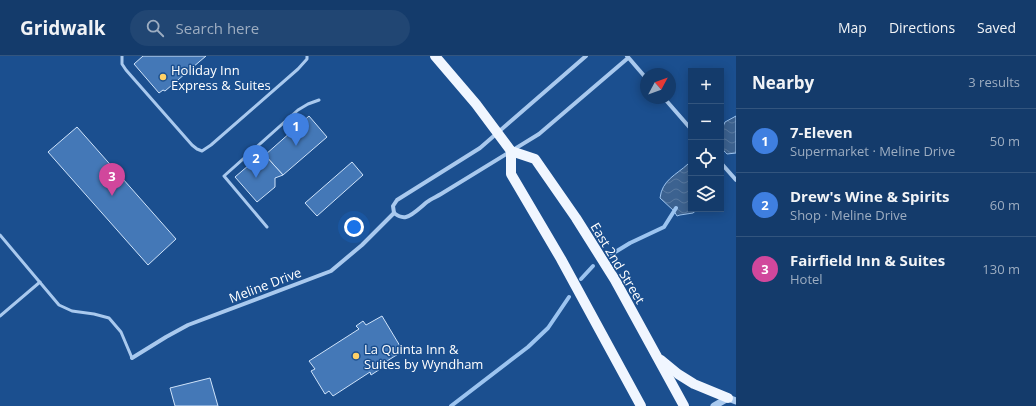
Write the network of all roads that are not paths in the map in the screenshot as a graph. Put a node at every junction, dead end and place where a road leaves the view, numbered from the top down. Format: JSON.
{"nodes":[{"id":1,"x":122,"y":56,"type":"edge"},
{"id":2,"x":307,"y":56,"type":"edge"},
{"id":3,"x":435,"y":56,"type":"edge"},
{"id":4,"x":586,"y":56,"type":"edge"},
{"id":5,"x":627,"y":57,"type":"edge"},
{"id":6,"x":640,"y":71,"type":"edge"},
{"id":7,"x":319,"y":100,"type":"dead end"},
{"id":8,"x":669,"y":104,"type":"edge"},
{"id":9,"x":688,"y":126,"type":"edge"},
{"id":10,"x":497,"y":133,"type":"junction"},
{"id":11,"x":511,"y":151,"type":"junction"},
{"id":12,"x":724,"y":166,"type":"edge"},
{"id":13,"x":736,"y":180,"type":"edge"},
{"id":14,"x":394,"y":214,"type":"junction"},
{"id":15,"x":268,"y":227,"type":"dead end"},
{"id":16,"x":0,"y":234,"type":"edge"},
{"id":17,"x":40,"y":282,"type":"junction"},
{"id":18,"x":0,"y":316,"type":"edge"},
{"id":19,"x":132,"y":358,"type":"joint"},
{"id":20,"x":657,"y":358,"type":"junction"},
{"id":21,"x":732,"y":399,"type":"edge"},
{"id":22,"x":641,"y":406,"type":"edge"},
{"id":23,"x":684,"y":406,"type":"edge"},
{"id":24,"x":714,"y":406,"type":"edge"}],
"edges":[{"from":1,"to":2,"type":"lane"},
{"from":3,"to":10,"type":"main road"},
{"from":4,"to":10,"type":"street"},
{"from":5,"to":6,"type":"street"},
{"from":5,"to":11,"type":"street"},
{"from":7,"to":15,"type":"lane"},
{"from":8,"to":9,"type":"street"},
{"from":10,"to":11,"type":"main road"},
{"from":10,"to":14,"type":"street","name":"Meline Drive"},
{"from":11,"to":14,"type":"street"},
{"from":11,"to":20,"type":"main road","name":"East 2nd Street"},
{"from":11,"to":22,"type":"main road"},
{"from":12,"to":13,"type":"street"},
{"from":14,"to":19,"type":"street","name":"Meline Drive"},
{"from":16,"to":17,"type":"lane"},
{"from":17,"to":18,"type":"lane"},
{"from":17,"to":19,"type":"lane"},
{"from":20,"to":21,"type":"main road"},
{"from":20,"to":23,"type":"main road","name":"East 2nd Street"},
{"from":21,"to":24,"type":"street"}]}
